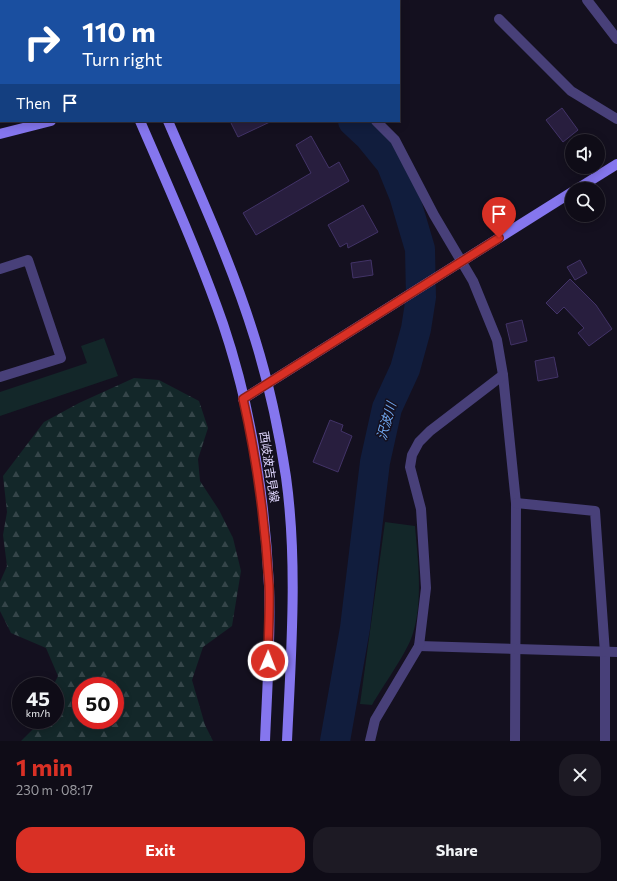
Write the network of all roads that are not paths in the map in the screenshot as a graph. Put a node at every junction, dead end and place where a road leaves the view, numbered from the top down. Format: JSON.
{"nodes":[{"id":1,"x":587,"y":0,"type":"edge"},
{"id":2,"x":499,"y":19,"type":"dead end"},
{"id":3,"x":617,"y":39,"type":"edge"},
{"id":4,"x":617,"y":119,"type":"edge"},
{"id":5,"x":47,"y":122,"type":"edge"},
{"id":6,"x":140,"y":122,"type":"edge"},
{"id":7,"x":168,"y":122,"type":"edge"},
{"id":8,"x":377,"y":122,"type":"edge"},
{"id":9,"x":0,"y":134,"type":"edge"},
{"id":10,"x":617,"y":164,"type":"edge"},
{"id":11,"x":588,"y":182,"type":"edge"},
{"id":12,"x":565,"y":196,"type":"edge"},
{"id":13,"x":462,"y":262,"type":"junction"},
{"id":14,"x":0,"y":269,"type":"edge"},
{"id":15,"x":503,"y":375,"type":"junction"},
{"id":16,"x":0,"y":377,"type":"edge"},
{"id":17,"x":268,"y":383,"type":"junction"},
{"id":18,"x":243,"y":399,"type":"junction"},
{"id":19,"x":516,"y":503,"type":"junction"},
{"id":20,"x":419,"y":646,"type":"junction"},
{"id":21,"x":515,"y":649,"type":"junction"},
{"id":22,"x":606,"y":652,"type":"junction"},
{"id":23,"x":617,"y":652,"type":"edge"},
{"id":24,"x":265,"y":741,"type":"edge"},
{"id":25,"x":287,"y":741,"type":"edge"},
{"id":26,"x":370,"y":741,"type":"edge"},
{"id":27,"x":515,"y":741,"type":"edge"},
{"id":28,"x":605,"y":741,"type":"edge"}],
"edges":[{"from":1,"to":3,"type":"street"},
{"from":2,"to":4,"type":"street"},
{"from":5,"to":9,"type":"main road"},
{"from":6,"to":18,"type":"main road","name":"西岐波吉見線"},
{"from":7,"to":17,"type":"main road","name":"西岐波吉見線"},
{"from":8,"to":13,"type":"street"},
{"from":10,"to":11,"type":"main road"},
{"from":12,"to":13,"type":"main road"},
{"from":13,"to":15,"type":"street"},
{"from":13,"to":17,"type":"main road"},
{"from":14,"to":16,"type":"street"},
{"from":15,"to":19,"type":"street"},
{"from":15,"to":20,"type":"street"},
{"from":17,"to":18,"type":"main road"},
{"from":17,"to":25,"type":"main road","name":"西岐波吉見線"},
{"from":18,"to":24,"type":"main road","name":"西岐波吉見線"},
{"from":19,"to":21,"type":"street"},
{"from":19,"to":22,"type":"street"},
{"from":20,"to":21,"type":"street"},
{"from":20,"to":26,"type":"street"},
{"from":21,"to":22,"type":"street"},
{"from":21,"to":27,"type":"street"},
{"from":22,"to":23,"type":"street"},
{"from":22,"to":28,"type":"street"}]}
